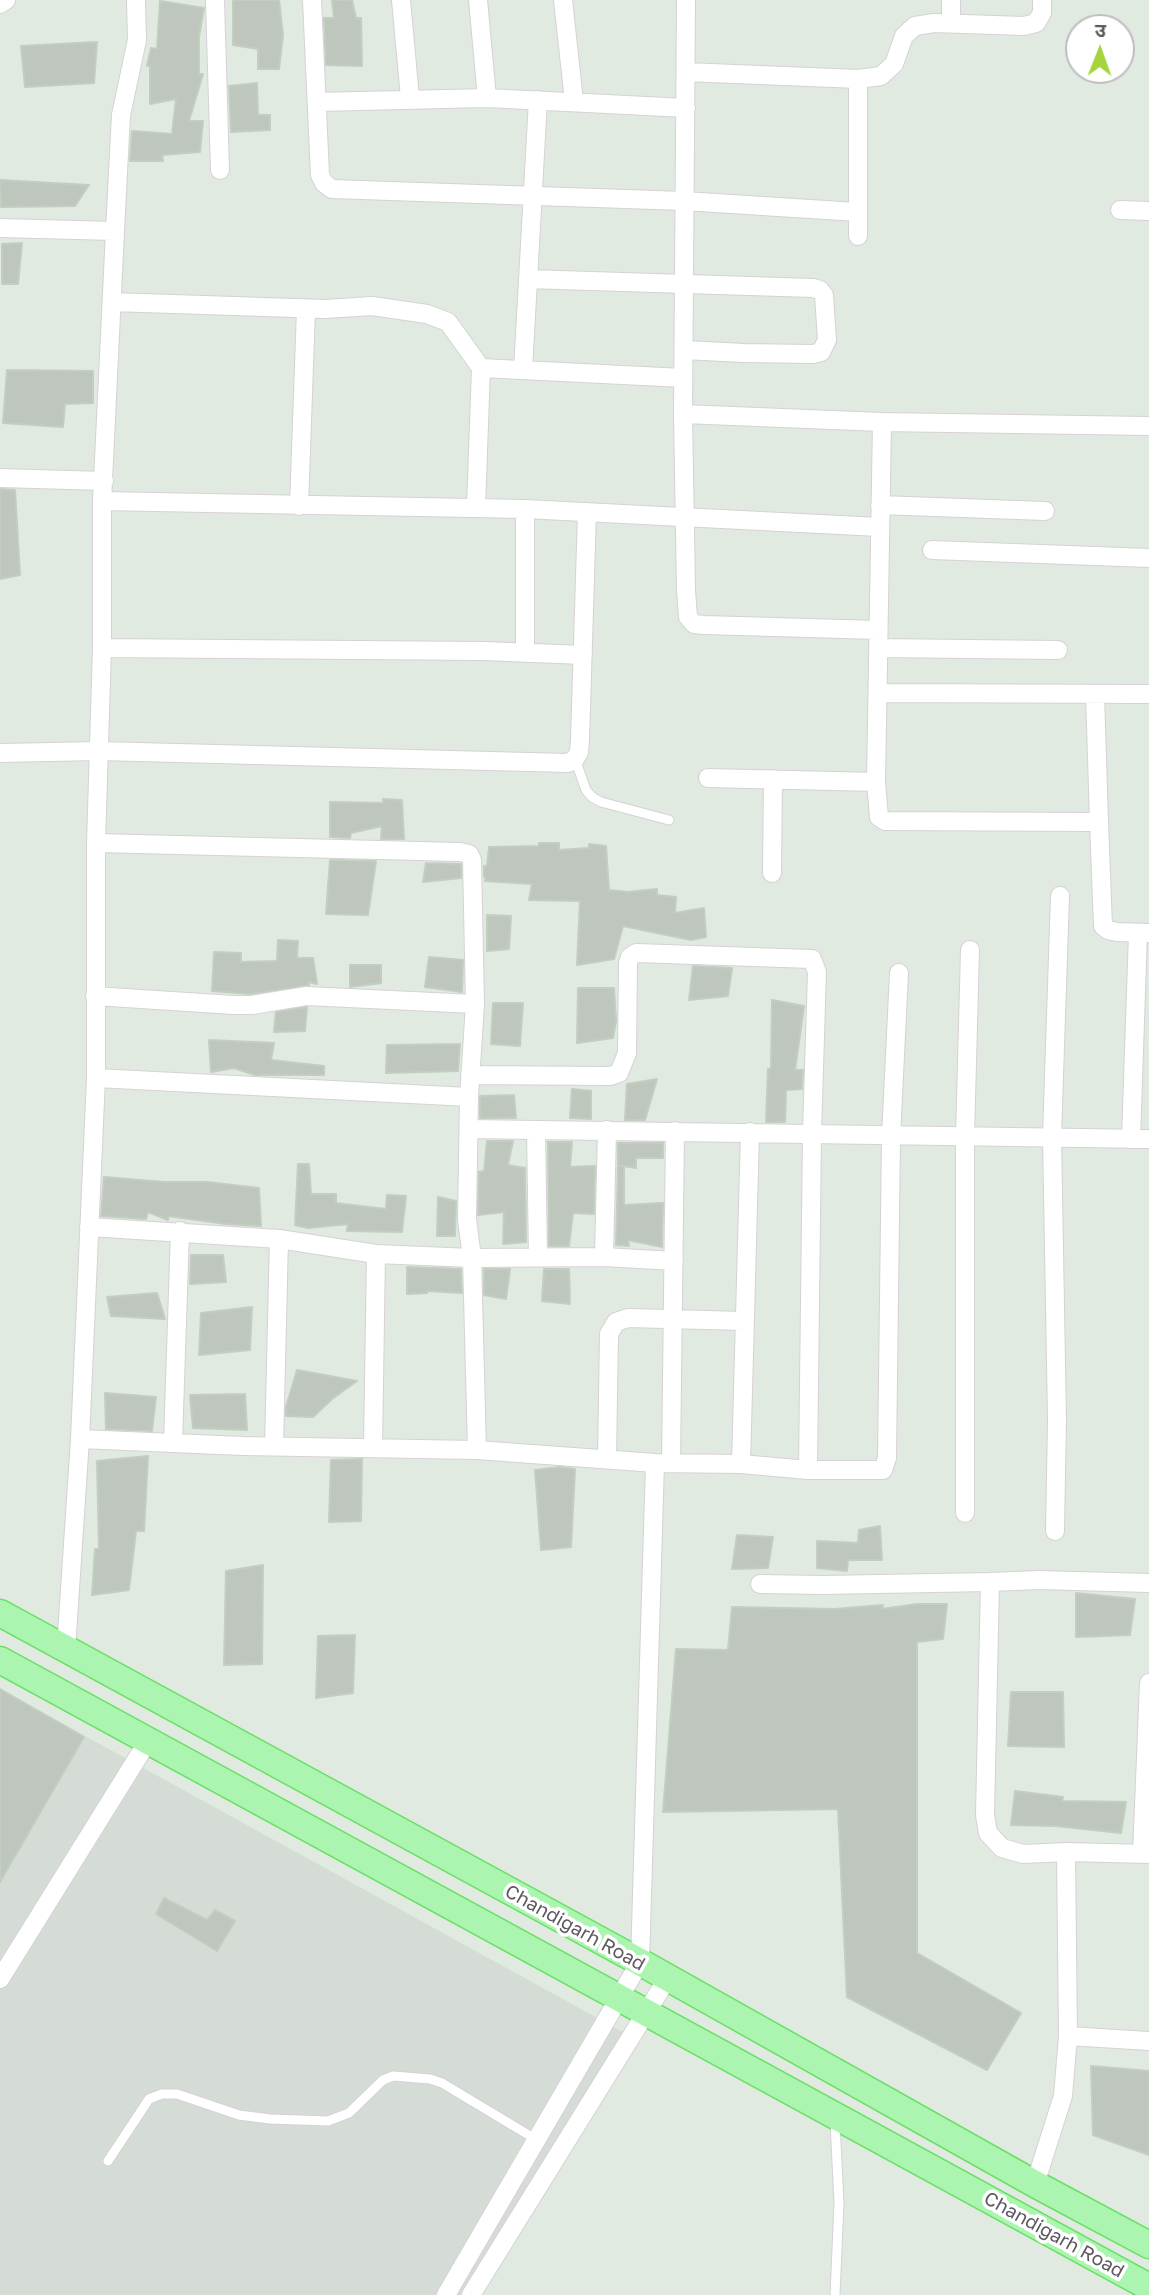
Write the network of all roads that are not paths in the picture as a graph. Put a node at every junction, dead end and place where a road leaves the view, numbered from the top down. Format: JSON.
{"nodes":[{"id":1,"x":6,"y":0,"type":"edge"},
{"id":2,"x":136,"y":0,"type":"edge"},
{"id":3,"x":215,"y":0,"type":"edge"},
{"id":4,"x":312,"y":0,"type":"edge"},
{"id":5,"x":401,"y":0,"type":"edge"},
{"id":6,"x":478,"y":0,"type":"edge"},
{"id":7,"x":563,"y":0,"type":"edge"},
{"id":8,"x":687,"y":0,"type":"edge"},
{"id":9,"x":951,"y":0,"type":"edge"},
{"id":10,"x":1042,"y":0,"type":"edge"},
{"id":11,"x":0,"y":4,"type":"edge"},
{"id":12,"x":951,"y":23,"type":"junction"},
{"id":13,"x":686,"y":72,"type":"junction"},
{"id":14,"x":858,"y":79,"type":"junction"},
{"id":15,"x":487,"y":98,"type":"junction"},
{"id":16,"x":410,"y":99,"type":"junction"},
{"id":17,"x":538,"y":100,"type":"junction"},
{"id":18,"x":574,"y":101,"type":"junction"},
{"id":19,"x":317,"y":102,"type":"junction"},
{"id":20,"x":686,"y":108,"type":"junction"},
{"id":21,"x":220,"y":170,"type":"dead end"},
{"id":22,"x":532,"y":197,"type":"junction"},
{"id":23,"x":684,"y":201,"type":"junction"},
{"id":24,"x":1121,"y":210,"type":"dead end"},
{"id":25,"x":1149,"y":211,"type":"edge"},
{"id":26,"x":858,"y":212,"type":"junction"},
{"id":27,"x":0,"y":228,"type":"edge"},
{"id":28,"x":115,"y":230,"type":"junction"},
{"id":29,"x":858,"y":236,"type":"dead end"},
{"id":30,"x":528,"y":279,"type":"junction"},
{"id":31,"x":682,"y":283,"type":"junction"},
{"id":32,"x":112,"y":302,"type":"junction"},
{"id":33,"x":306,"y":309,"type":"junction"},
{"id":34,"x":684,"y":350,"type":"junction"},
{"id":35,"x":481,"y":368,"type":"junction"},
{"id":36,"x":523,"y":370,"type":"junction"},
{"id":37,"x":683,"y":378,"type":"junction"},
{"id":38,"x":683,"y":414,"type":"junction"},
{"id":39,"x":882,"y":422,"type":"junction"},
{"id":40,"x":1149,"y":426,"type":"edge"},
{"id":41,"x":0,"y":478,"type":"edge"},
{"id":42,"x":103,"y":481,"type":"junction"},
{"id":43,"x":102,"y":501,"type":"junction"},
{"id":44,"x":880,"y":505,"type":"junction"},
{"id":45,"x":299,"y":506,"type":"junction"},
{"id":46,"x":476,"y":508,"type":"junction"},
{"id":47,"x":525,"y":509,"type":"junction"},
{"id":48,"x":1045,"y":511,"type":"dead end"},
{"id":49,"x":587,"y":512,"type":"junction"},
{"id":50,"x":684,"y":516,"type":"junction"},
{"id":51,"x":880,"y":527,"type":"junction"},
{"id":52,"x":932,"y":550,"type":"dead end"},
{"id":53,"x":1149,"y":558,"type":"edge"},
{"id":54,"x":878,"y":639,"type":"junction"},
{"id":55,"x":102,"y":648,"type":"junction"},
{"id":56,"x":1058,"y":650,"type":"dead end"},
{"id":57,"x":525,"y":653,"type":"junction"},
{"id":58,"x":583,"y":655,"type":"junction"},
{"id":59,"x":879,"y":693,"type":"junction"},
{"id":60,"x":1095,"y":694,"type":"junction"},
{"id":61,"x":1149,"y":694,"type":"edge"},
{"id":62,"x":99,"y":751,"type":"junction"},
{"id":63,"x":0,"y":753,"type":"edge"},
{"id":64,"x":575,"y":759,"type":"junction"},
{"id":65,"x":708,"y":778,"type":"dead end"},
{"id":66,"x":773,"y":779,"type":"junction"},
{"id":67,"x":876,"y":782,"type":"junction"},
{"id":68,"x":669,"y":820,"type":"dead end"},
{"id":69,"x":1099,"y":821,"type":"junction"},
{"id":70,"x":96,"y":843,"type":"junction"},
{"id":71,"x":772,"y":873,"type":"dead end"},
{"id":72,"x":1060,"y":896,"type":"dead end"},
{"id":73,"x":1144,"y":933,"type":"edge"},
{"id":74,"x":970,"y":950,"type":"dead end"},
{"id":75,"x":899,"y":973,"type":"dead end"},
{"id":76,"x":95,"y":996,"type":"junction"},
{"id":77,"x":475,"y":1004,"type":"junction"},
{"id":78,"x":470,"y":1075,"type":"junction"},
{"id":79,"x":96,"y":1078,"type":"junction"},
{"id":80,"x":468,"y":1097,"type":"junction"},
{"id":81,"x":469,"y":1129,"type":"junction"},
{"id":82,"x":536,"y":1129,"type":"junction"},
{"id":83,"x":607,"y":1130,"type":"junction"},
{"id":84,"x":675,"y":1131,"type":"junction"},
{"id":85,"x":750,"y":1132,"type":"junction"},
{"id":86,"x":812,"y":1133,"type":"junction"},
{"id":87,"x":1052,"y":1136,"type":"junction"},
{"id":88,"x":891,"y":1137,"type":"junction"},
{"id":89,"x":965,"y":1137,"type":"junction"},
{"id":90,"x":1140,"y":1139,"type":"edge"},
{"id":91,"x":89,"y":1227,"type":"junction"},
{"id":92,"x":180,"y":1231,"type":"junction"},
{"id":93,"x":279,"y":1239,"type":"junction"},
{"id":94,"x":376,"y":1254,"type":"junction"},
{"id":95,"x":538,"y":1257,"type":"junction"},
{"id":96,"x":604,"y":1257,"type":"junction"},
{"id":97,"x":471,"y":1258,"type":"junction"},
{"id":98,"x":674,"y":1261,"type":"junction"},
{"id":99,"x":674,"y":1319,"type":"junction"},
{"id":100,"x":745,"y":1321,"type":"junction"},
{"id":101,"x":80,"y":1439,"type":"junction"},
{"id":102,"x":173,"y":1442,"type":"junction"},
{"id":103,"x":274,"y":1446,"type":"junction"},
{"id":104,"x":373,"y":1447,"type":"junction"},
{"id":105,"x":477,"y":1450,"type":"junction"},
{"id":106,"x":607,"y":1459,"type":"junction"},
{"id":107,"x":663,"y":1463,"type":"junction"},
{"id":108,"x":741,"y":1464,"type":"junction"},
{"id":109,"x":808,"y":1470,"type":"junction"},
{"id":110,"x":965,"y":1513,"type":"dead end"},
{"id":111,"x":1055,"y":1531,"type":"dead end"},
{"id":112,"x":990,"y":1583,"type":"junction"},
{"id":113,"x":1149,"y":1583,"type":"edge"},
{"id":114,"x":760,"y":1584,"type":"dead end"},
{"id":115,"x":0,"y":1613,"type":"edge"},
{"id":116,"x":66,"y":1649,"type":"junction"},
{"id":117,"x":0,"y":1660,"type":"edge"},
{"id":118,"x":1149,"y":1683,"type":"edge"},
{"id":119,"x":148,"y":1741,"type":"junction"},
{"id":120,"x":1066,"y":1852,"type":"junction"},
{"id":121,"x":1146,"y":1854,"type":"edge"},
{"id":122,"x":640,"y":1962,"type":"junction"},
{"id":123,"x":0,"y":1979,"type":"edge"},
{"id":124,"x":667,"y":1979,"type":"junction"},
{"id":125,"x":620,"y":1998,"type":"junction"},
{"id":126,"x":645,"y":2012,"type":"junction"},
{"id":127,"x":1068,"y":2036,"type":"junction"},
{"id":128,"x":1149,"y":2041,"type":"edge"},
{"id":129,"x":835,"y":2115,"type":"junction"},
{"id":130,"x":537,"y":2140,"type":"junction"},
{"id":131,"x":108,"y":2161,"type":"dead end"},
{"id":132,"x":1035,"y":2184,"type":"junction"},
{"id":133,"x":1149,"y":2245,"type":"edge"},
{"id":134,"x":1149,"y":2287,"type":"edge"},
{"id":135,"x":446,"y":2295,"type":"edge"},
{"id":136,"x":471,"y":2295,"type":"edge"},
{"id":137,"x":835,"y":2295,"type":"edge"}],
"edges":[{"from":1,"to":11,"type":"street"},
{"from":2,"to":28,"type":"street"},
{"from":3,"to":21,"type":"street"},
{"from":4,"to":19,"type":"street"},
{"from":5,"to":16,"type":"street"},
{"from":6,"to":15,"type":"street"},
{"from":7,"to":18,"type":"street"},
{"from":8,"to":13,"type":"street"},
{"from":9,"to":12,"type":"street"},
{"from":10,"to":12,"type":"street"},
{"from":12,"to":14,"type":"street"},
{"from":13,"to":14,"type":"street"},
{"from":13,"to":20,"type":"street"},
{"from":14,"to":26,"type":"street"},
{"from":15,"to":16,"type":"street"},
{"from":15,"to":17,"type":"street"},
{"from":16,"to":19,"type":"street"},
{"from":17,"to":18,"type":"street"},
{"from":17,"to":22,"type":"street"},
{"from":18,"to":20,"type":"street"},
{"from":19,"to":22,"type":"street"},
{"from":20,"to":23,"type":"street"},
{"from":22,"to":23,"type":"street"},
{"from":22,"to":30,"type":"street"},
{"from":23,"to":26,"type":"street"},
{"from":23,"to":31,"type":"street"},
{"from":24,"to":25,"type":"street"},
{"from":26,"to":29,"type":"street"},
{"from":27,"to":28,"type":"street"},
{"from":28,"to":32,"type":"street"},
{"from":30,"to":31,"type":"street"},
{"from":30,"to":36,"type":"street"},
{"from":31,"to":34,"type":"street"},
{"from":31,"to":34,"type":"street"},
{"from":32,"to":33,"type":"street"},
{"from":32,"to":42,"type":"street"},
{"from":33,"to":35,"type":"street"},
{"from":33,"to":45,"type":"street"},
{"from":34,"to":37,"type":"street"},
{"from":35,"to":36,"type":"street"},
{"from":35,"to":46,"type":"street"},
{"from":36,"to":37,"type":"street"},
{"from":37,"to":38,"type":"street"},
{"from":38,"to":39,"type":"street"},
{"from":38,"to":50,"type":"street"},
{"from":39,"to":40,"type":"street"},
{"from":39,"to":44,"type":"street"},
{"from":41,"to":42,"type":"street"},
{"from":42,"to":43,"type":"street"},
{"from":43,"to":45,"type":"street"},
{"from":43,"to":55,"type":"street"},
{"from":44,"to":48,"type":"street"},
{"from":44,"to":51,"type":"street"},
{"from":45,"to":46,"type":"street"},
{"from":46,"to":47,"type":"street"},
{"from":47,"to":49,"type":"street"},
{"from":47,"to":57,"type":"street"},
{"from":49,"to":50,"type":"street"},
{"from":49,"to":58,"type":"street"},
{"from":50,"to":51,"type":"street"},
{"from":50,"to":54,"type":"street"},
{"from":51,"to":54,"type":"street"},
{"from":52,"to":53,"type":"street"},
{"from":54,"to":56,"type":"street"},
{"from":54,"to":59,"type":"street"},
{"from":55,"to":57,"type":"street"},
{"from":55,"to":62,"type":"street"},
{"from":57,"to":58,"type":"street"},
{"from":58,"to":64,"type":"street"},
{"from":59,"to":60,"type":"street"},
{"from":59,"to":67,"type":"street"},
{"from":60,"to":61,"type":"street"},
{"from":60,"to":69,"type":"street"},
{"from":62,"to":63,"type":"street"},
{"from":62,"to":64,"type":"street"},
{"from":62,"to":70,"type":"street"},
{"from":64,"to":68,"type":"lane"},
{"from":65,"to":66,"type":"street"},
{"from":66,"to":67,"type":"street"},
{"from":66,"to":71,"type":"street"},
{"from":67,"to":69,"type":"street"},
{"from":69,"to":73,"type":"street"},
{"from":70,"to":76,"type":"street"},
{"from":70,"to":77,"type":"street"},
{"from":72,"to":87,"type":"street"},
{"from":73,"to":90,"type":"street"},
{"from":74,"to":89,"type":"street"},
{"from":75,"to":88,"type":"street"},
{"from":76,"to":77,"type":"street"},
{"from":76,"to":79,"type":"street"},
{"from":77,"to":78,"type":"street"},
{"from":78,"to":80,"type":"street"},
{"from":78,"to":86,"type":"street"},
{"from":79,"to":80,"type":"street"},
{"from":79,"to":91,"type":"street"},
{"from":80,"to":81,"type":"street"},
{"from":81,"to":82,"type":"street"},
{"from":81,"to":97,"type":"street"},
{"from":82,"to":83,"type":"street"},
{"from":82,"to":95,"type":"street"},
{"from":83,"to":84,"type":"street"},
{"from":83,"to":96,"type":"street"},
{"from":84,"to":85,"type":"street"},
{"from":84,"to":98,"type":"street"},
{"from":85,"to":86,"type":"street"},
{"from":85,"to":100,"type":"street"},
{"from":86,"to":88,"type":"street"},
{"from":86,"to":109,"type":"street"},
{"from":87,"to":89,"type":"street"},
{"from":87,"to":90,"type":"street"},
{"from":87,"to":111,"type":"street"},
{"from":88,"to":89,"type":"street"},
{"from":88,"to":109,"type":"street"},
{"from":89,"to":110,"type":"street"},
{"from":91,"to":92,"type":"street"},
{"from":91,"to":101,"type":"street"},
{"from":92,"to":93,"type":"street"},
{"from":92,"to":102,"type":"street"},
{"from":93,"to":94,"type":"street"},
{"from":93,"to":103,"type":"street"},
{"from":94,"to":97,"type":"street"},
{"from":94,"to":104,"type":"street"},
{"from":95,"to":96,"type":"street"},
{"from":95,"to":97,"type":"street"},
{"from":96,"to":98,"type":"street"},
{"from":97,"to":105,"type":"street"},
{"from":98,"to":99,"type":"street"},
{"from":99,"to":100,"type":"street"},
{"from":99,"to":106,"type":"street"},
{"from":99,"to":107,"type":"street"},
{"from":100,"to":108,"type":"street"},
{"from":101,"to":102,"type":"street"},
{"from":101,"to":116,"type":"street"},
{"from":102,"to":103,"type":"street"},
{"from":103,"to":104,"type":"street"},
{"from":104,"to":105,"type":"street"},
{"from":105,"to":106,"type":"street"},
{"from":106,"to":107,"type":"street"},
{"from":107,"to":108,"type":"street"},
{"from":107,"to":122,"type":"street"},
{"from":108,"to":109,"type":"street"},
{"from":112,"to":113,"type":"street"},
{"from":112,"to":114,"type":"street"},
{"from":112,"to":120,"type":"street"},
{"from":115,"to":116,"type":"main road","name":"Chandigarh Road"},
{"from":116,"to":122,"type":"main road","name":"Chandigarh Road"},
{"from":117,"to":119,"type":"main road","name":"Chandigarh Road"},
{"from":118,"to":121,"type":"street"},
{"from":119,"to":123,"type":"street"},
{"from":119,"to":125,"type":"main road","name":"Chandigarh Road"},
{"from":120,"to":121,"type":"street"},
{"from":120,"to":127,"type":"street"},
{"from":122,"to":124,"type":"main road","name":"Chandigarh Road"},
{"from":122,"to":125,"type":"street"},
{"from":124,"to":126,"type":"street"},
{"from":124,"to":132,"type":"main road","name":"Chandigarh Road"},
{"from":125,"to":126,"type":"main road","name":"Chandigarh Road"},
{"from":125,"to":130,"type":"street"},
{"from":126,"to":129,"type":"main road","name":"Chandigarh Road"},
{"from":126,"to":136,"type":"street"},
{"from":127,"to":128,"type":"street"},
{"from":127,"to":132,"type":"street"},
{"from":129,"to":134,"type":"main road","name":"Chandigarh Road"},
{"from":129,"to":137,"type":"lane"},
{"from":130,"to":131,"type":"lane"},
{"from":130,"to":135,"type":"street"},
{"from":132,"to":133,"type":"main road","name":"Chandigarh Road"}]}
